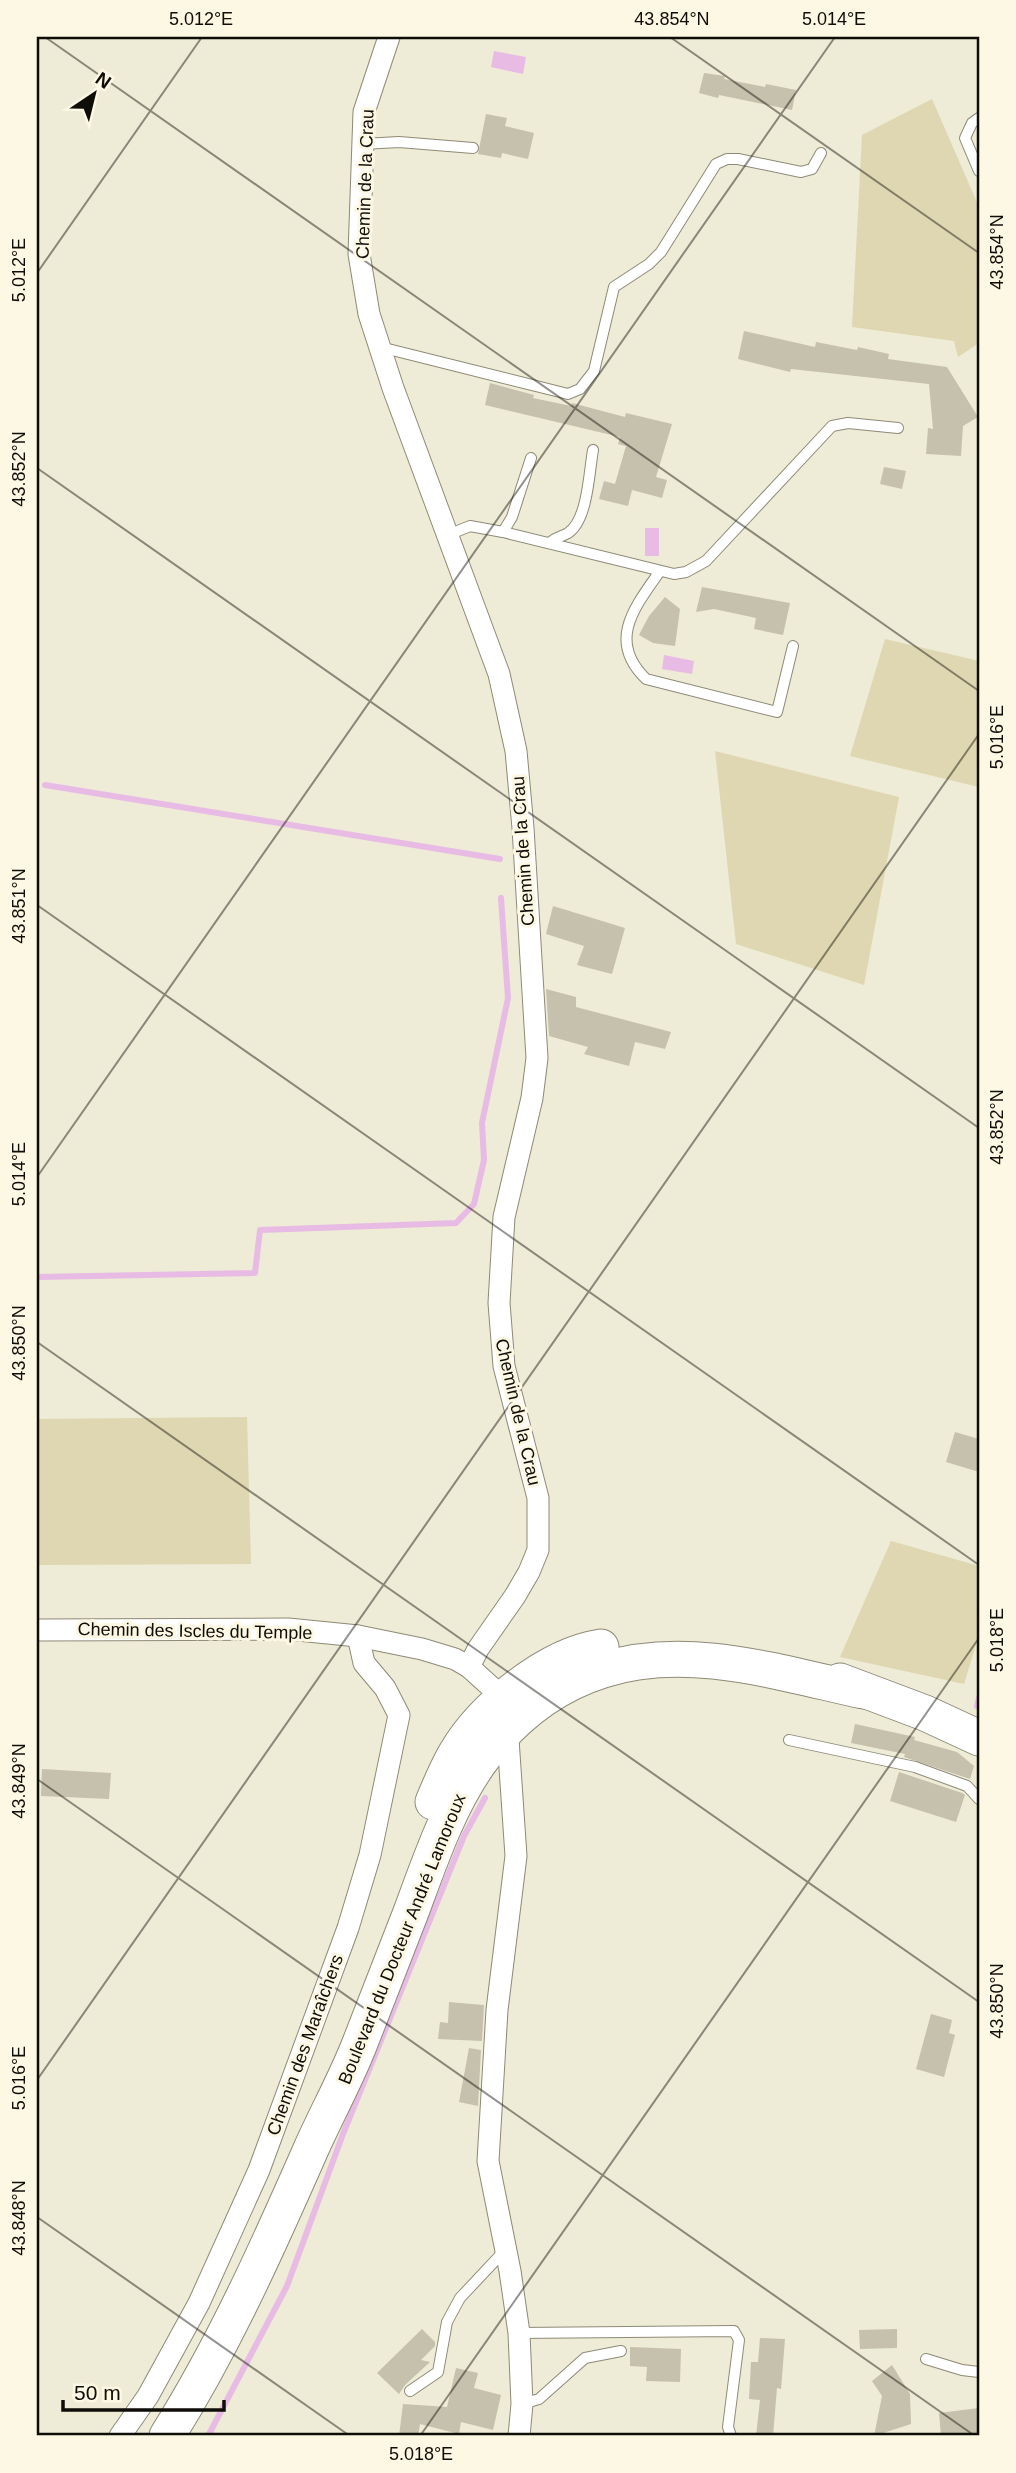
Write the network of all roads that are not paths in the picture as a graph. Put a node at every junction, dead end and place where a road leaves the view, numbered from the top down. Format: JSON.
{"nodes":[{"id":1,"x":389,"y":37,"type":"edge"},
{"id":2,"x":979,"y":118,"type":"edge"},
{"id":3,"x":363,"y":144,"type":"junction"},
{"id":4,"x":473,"y":148,"type":"dead end"},
{"id":5,"x":821,"y":153,"type":"dead end"},
{"id":6,"x":979,"y":171,"type":"edge"},
{"id":7,"x":380,"y":347,"type":"junction"},
{"id":8,"x":898,"y":428,"type":"dead end"},
{"id":9,"x":593,"y":450,"type":"dead end"},
{"id":10,"x":531,"y":458,"type":"dead end"},
{"id":11,"x":503,"y":532,"type":"junction"},
{"id":12,"x":449,"y":535,"type":"junction"},
{"id":13,"x":549,"y":543,"type":"junction"},
{"id":14,"x":660,"y":571,"type":"junction"},
{"id":15,"x":793,"y":646,"type":"dead end"},
{"id":16,"x":37,"y":1630,"type":"edge"},
{"id":17,"x":358,"y":1636,"type":"junction"},
{"id":18,"x":469,"y":1667,"type":"junction"},
{"id":19,"x":863,"y":1690,"type":"junction"},
{"id":20,"x":505,"y":1715,"type":"junction"},
{"id":21,"x":979,"y":1738,"type":"edge"},
{"id":22,"x":789,"y":1740,"type":"dead end"},
{"id":23,"x":979,"y":1799,"type":"edge"},
{"id":24,"x":318,"y":2134,"type":"junction"},
{"id":25,"x":506,"y":2249,"type":"junction"},
{"id":26,"x":519,"y":2333,"type":"junction"},
{"id":27,"x":621,"y":2351,"type":"dead end"},
{"id":28,"x":926,"y":2359,"type":"dead end"},
{"id":29,"x":979,"y":2372,"type":"edge"},
{"id":30,"x":410,"y":2391,"type":"dead end"},
{"id":31,"x":523,"y":2404,"type":"junction"},
{"id":32,"x":120,"y":2436,"type":"edge"},
{"id":33,"x":167,"y":2436,"type":"edge"},
{"id":34,"x":519,"y":2436,"type":"edge"},
{"id":35,"x":731,"y":2436,"type":"edge"}],
"edges":[{"from":1,"to":3,"type":"street","name":"Chemin de la Crau"},
{"from":2,"to":6,"type":"lane"},
{"from":3,"to":4,"type":"lane"},
{"from":3,"to":7,"type":"street","name":"Chemin de la Crau"},
{"from":5,"to":7,"type":"lane"},
{"from":7,"to":12,"type":"street","name":"Chemin de la Crau"},
{"from":8,"to":14,"type":"lane"},
{"from":9,"to":13,"type":"lane"},
{"from":10,"to":11,"type":"lane"},
{"from":11,"to":12,"type":"lane"},
{"from":11,"to":13,"type":"lane"},
{"from":12,"to":18,"type":"street","name":"Chemin de la Crau"},
{"from":13,"to":14,"type":"lane"},
{"from":14,"to":15,"type":"lane"},
{"from":16,"to":17,"type":"street","name":"Chemin des Iscles du Temple"},
{"from":17,"to":18,"type":"street","name":"Chemin des Iscles du Temple"},
{"from":17,"to":32,"type":"street","name":"Chemin des Maraîchers"},
{"from":18,"to":20,"type":"street","name":"Chemin des Iscles du Temple"},
{"from":19,"to":20,"type":"main road","name":"Boulevard du Docteur André Lamoroux"},
{"from":19,"to":20,"type":"main road","name":"Boulevard du Docteur André Lamoroux"},
{"from":19,"to":21,"type":"main road"},
{"from":20,"to":24,"type":"main road","name":"Boulevard du Docteur André Lamoroux"},
{"from":20,"to":24,"type":"main road","name":"Boulevard du Docteur André Lamoroux"},
{"from":20,"to":25,"type":"street"},
{"from":22,"to":23,"type":"lane"},
{"from":24,"to":33,"type":"main road","name":"Boulevard du Docteur André Lamoroux"},
{"from":25,"to":26,"type":"street"},
{"from":25,"to":30,"type":"lane"},
{"from":26,"to":31,"type":"street"},
{"from":26,"to":35,"type":"lane"},
{"from":27,"to":31,"type":"lane"},
{"from":28,"to":29,"type":"lane"},
{"from":31,"to":34,"type":"street"}]}
